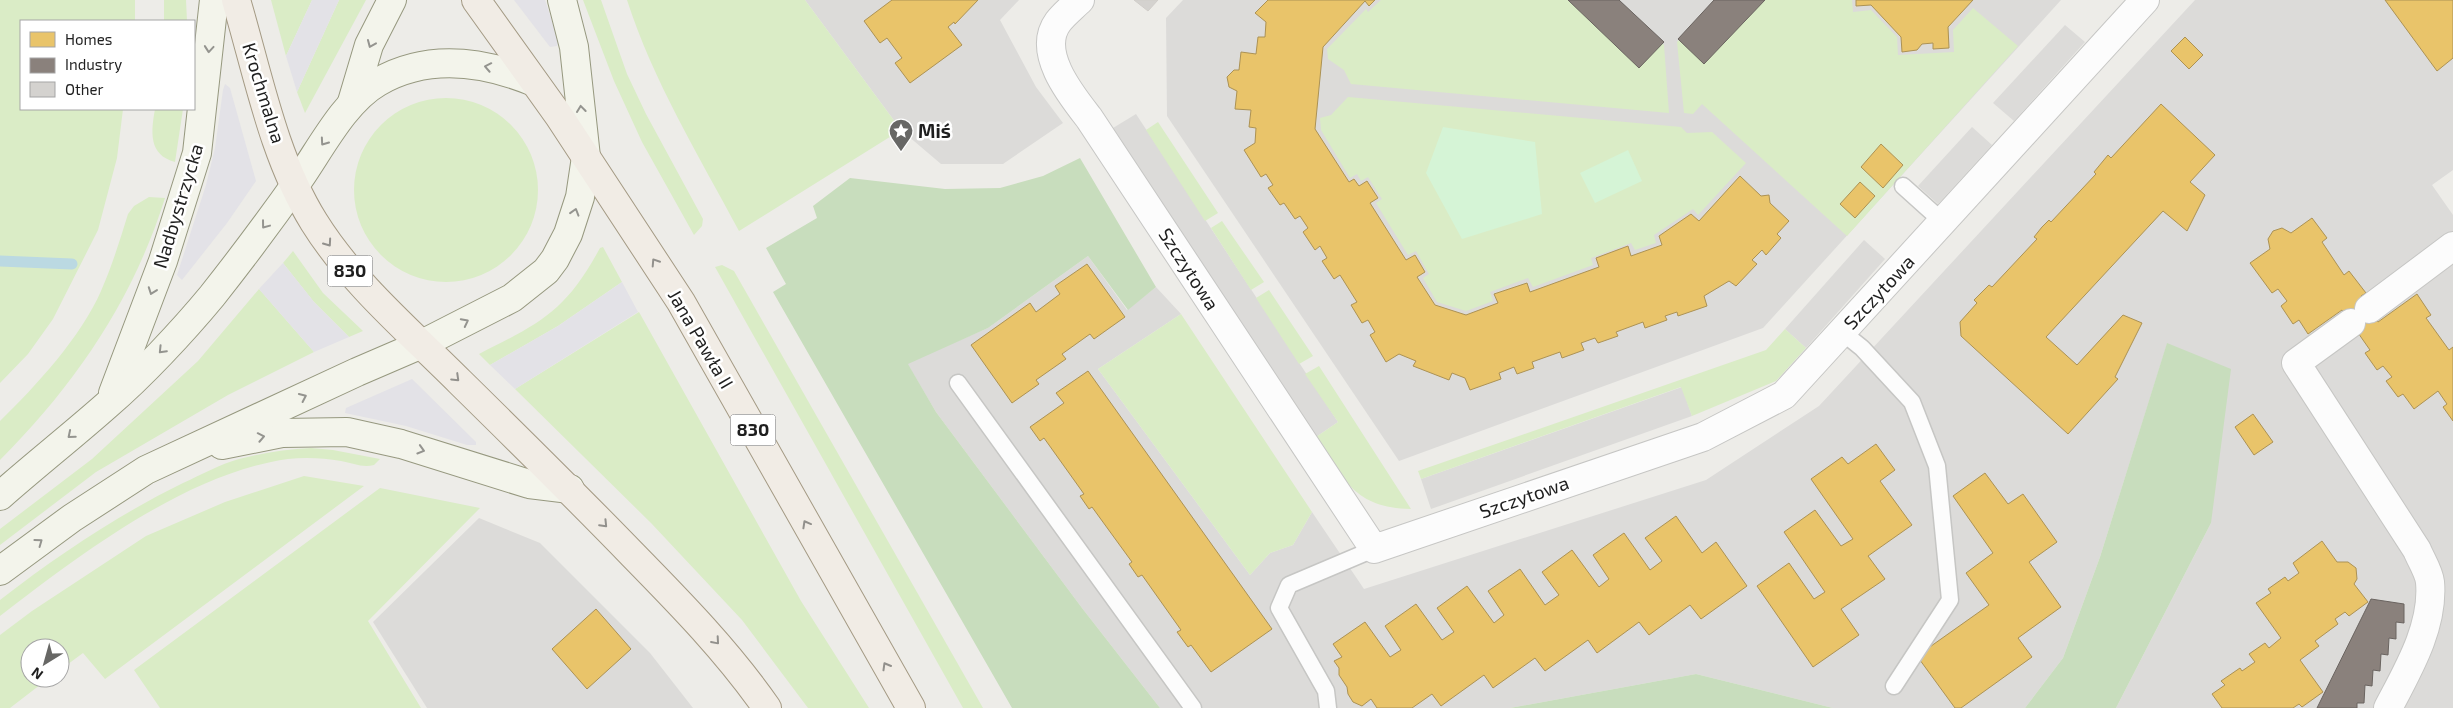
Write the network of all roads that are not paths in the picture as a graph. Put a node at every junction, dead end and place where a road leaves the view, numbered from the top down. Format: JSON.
{"nodes":[{"id":1,"x":214,"y":0,"type":"edge"},
{"id":2,"x":236,"y":0,"type":"edge"},
{"id":3,"x":392,"y":0,"type":"edge"},
{"id":4,"x":476,"y":0,"type":"edge"},
{"id":5,"x":562,"y":0,"type":"edge"},
{"id":6,"x":1080,"y":0,"type":"edge"},
{"id":7,"x":2146,"y":0,"type":"edge"},
{"id":8,"x":534,"y":82,"type":"junction"},
{"id":9,"x":352,"y":102,"type":"junction"},
{"id":10,"x":586,"y":157,"type":"junction"},
{"id":11,"x":294,"y":186,"type":"junction"},
{"id":12,"x":1903,"y":186,"type":"dead end"},
{"id":13,"x":1943,"y":222,"type":"junction"},
{"id":14,"x":2453,"y":246,"type":"edge"},
{"id":15,"x":1842,"y":332,"type":"junction"},
{"id":16,"x":422,"y":344,"type":"junction"},
{"id":17,"x":958,"y":383,"type":"dead end"},
{"id":18,"x":108,"y":404,"type":"junction"},
{"id":19,"x":179,"y":453,"type":"junction"},
{"id":20,"x":570,"y":489,"type":"junction"},
{"id":21,"x":0,"y":496,"type":"edge"},
{"id":22,"x":1374,"y":549,"type":"junction"},
{"id":23,"x":0,"y":571,"type":"edge"},
{"id":24,"x":1894,"y":686,"type":"dead end"},
{"id":25,"x":767,"y":708,"type":"edge"},
{"id":26,"x":911,"y":708,"type":"edge"},
{"id":27,"x":1193,"y":708,"type":"edge"},
{"id":28,"x":1328,"y":708,"type":"edge"},
{"id":29,"x":2388,"y":708,"type":"edge"}],
"edges":[{"from":1,"to":18,"type":"street","name":"Nadbystrzycka","one_way":true},
{"from":2,"to":11,"type":"main road","name":"Krochmalna","number":"830"},
{"from":3,"to":9,"type":"street","one_way":true},
{"from":4,"to":8,"type":"main road","number":"830"},
{"from":10,"to":5,"type":"street","one_way":true},
{"from":6,"to":22,"type":"street","name":"Szczytowa"},
{"from":7,"to":13,"type":"street","name":"Szczytowa"},
{"from":8,"to":9,"type":"street","one_way":true},
{"from":8,"to":10,"type":"main road","number":"830"},
{"from":9,"to":11,"type":"street","name":"Nadbystrzycka","one_way":true},
{"from":16,"to":10,"type":"street","one_way":true},
{"from":26,"to":10,"type":"main road","name":"Jana Pawła II","number":"830","one_way":true},
{"from":11,"to":16,"type":"main road","number":"830","one_way":true},
{"from":11,"to":18,"type":"street","name":"Nadbystrzycka","one_way":true},
{"from":12,"to":13,"type":"lane"},
{"from":13,"to":15,"type":"street","name":"Szczytowa"},
{"from":14,"to":29,"type":"street"},
{"from":15,"to":22,"type":"street","name":"Szczytowa"},
{"from":15,"to":24,"type":"lane"},
{"from":19,"to":16,"type":"street","one_way":true},
{"from":16,"to":20,"type":"main road","number":"830","one_way":true},
{"from":17,"to":27,"type":"lane"},
{"from":18,"to":21,"type":"street","name":"Nadbystrzycka","one_way":true},
{"from":19,"to":20,"type":"street","one_way":true},
{"from":23,"to":19,"type":"street","one_way":true},
{"from":20,"to":25,"type":"main road","number":"830","one_way":true},
{"from":22,"to":28,"type":"lane"}]}
